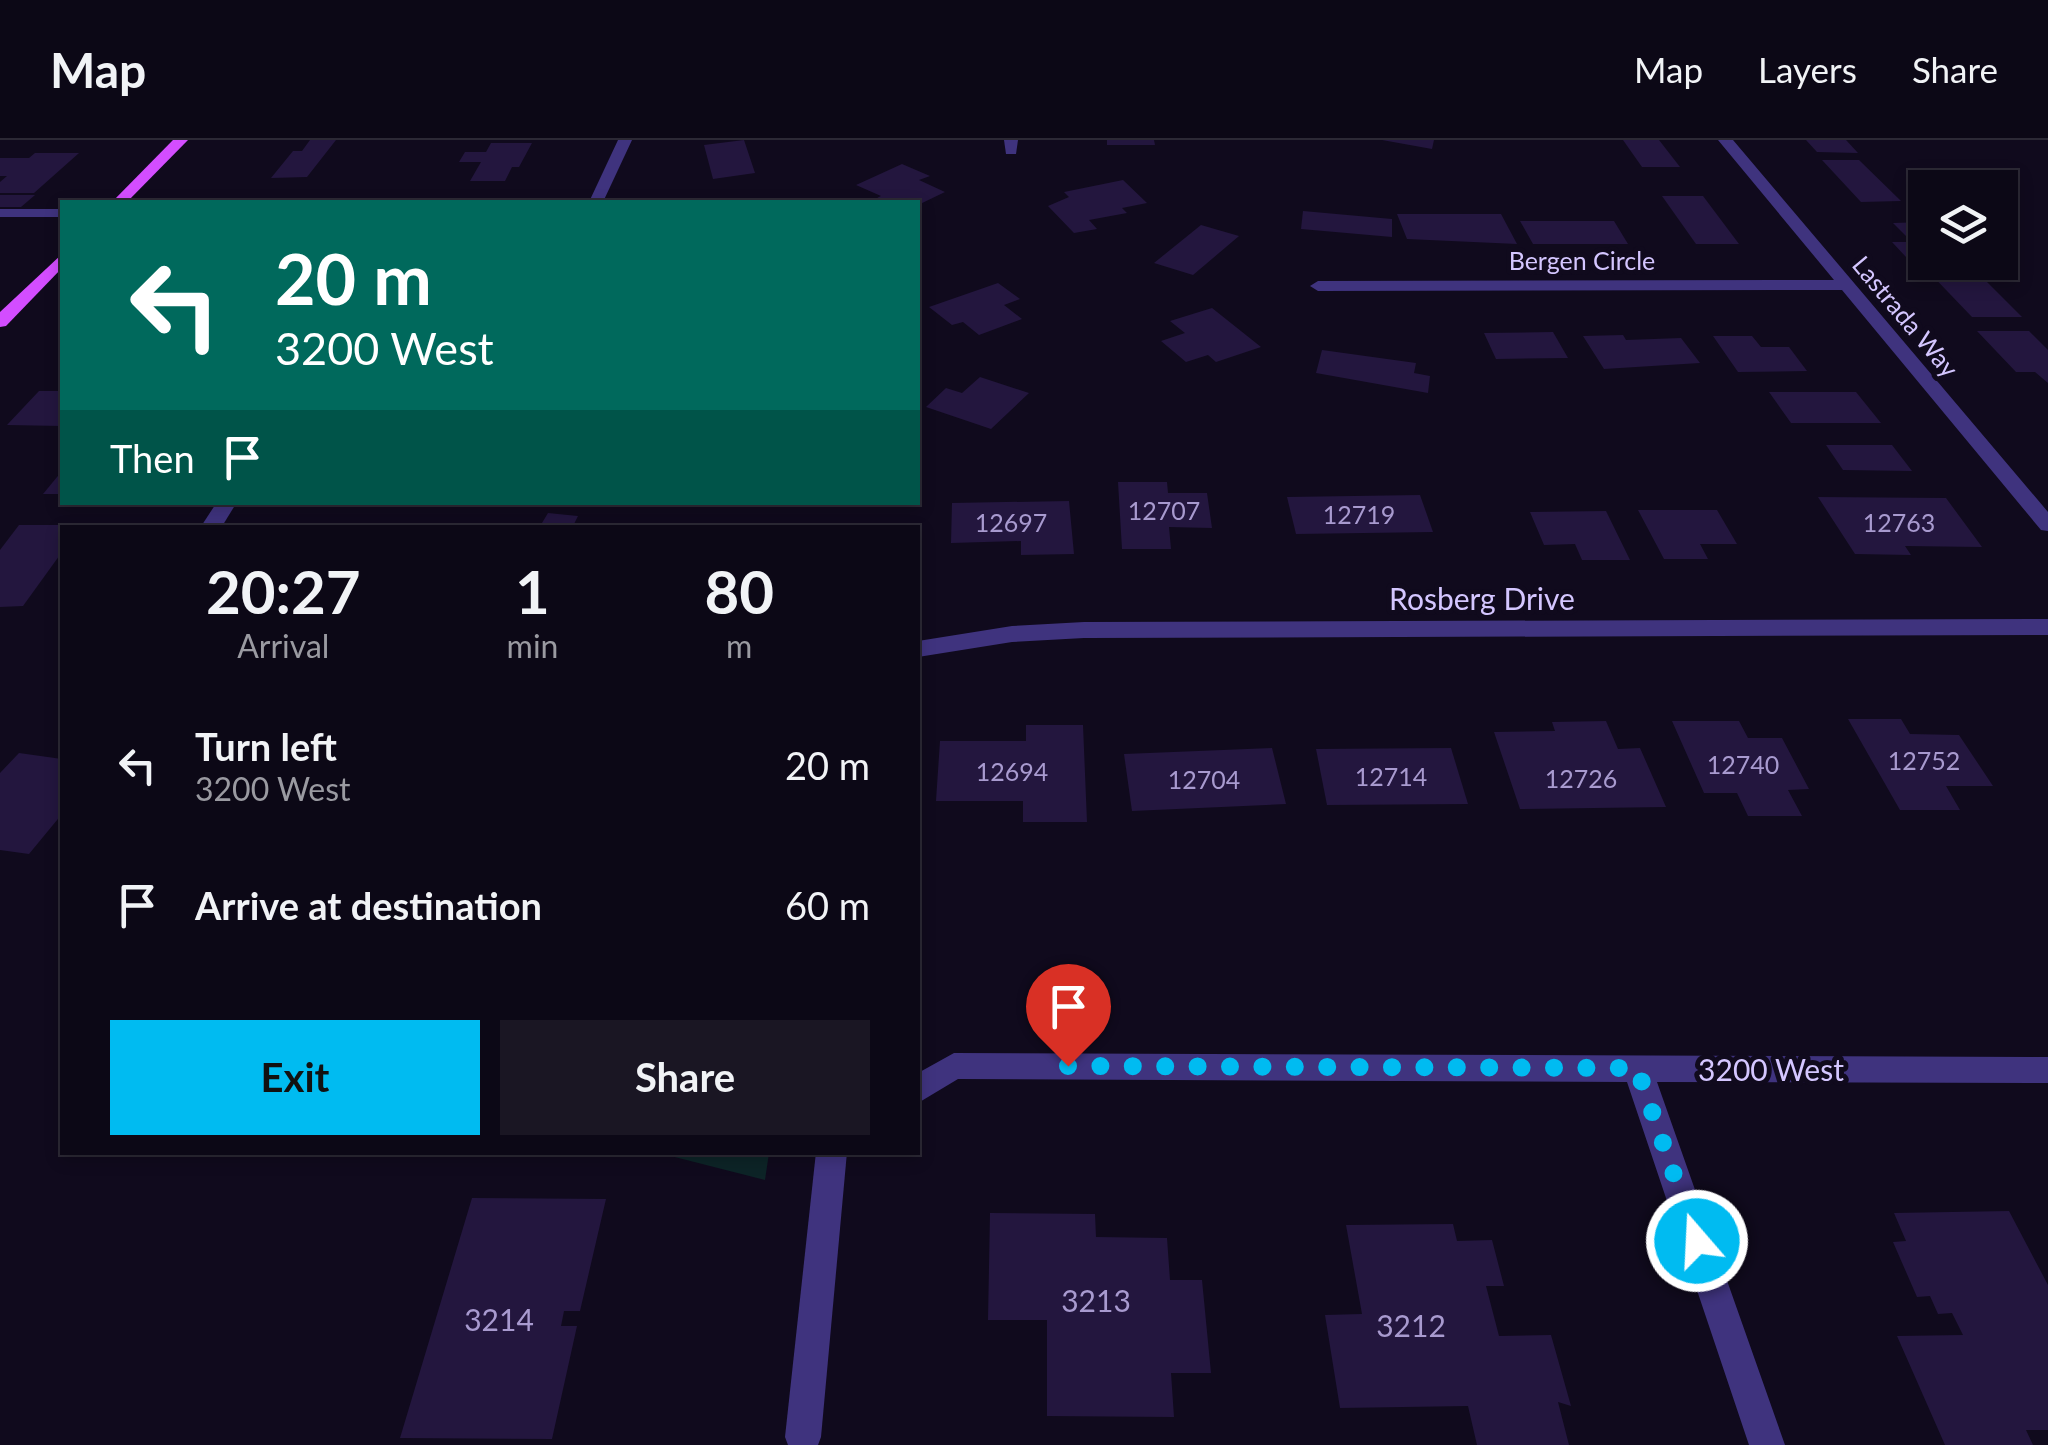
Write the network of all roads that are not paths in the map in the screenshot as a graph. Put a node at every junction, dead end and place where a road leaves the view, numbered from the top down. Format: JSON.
{"nodes":[{"id":1,"x":182,"y":140,"type":"edge"},
{"id":2,"x":625,"y":140,"type":"edge"},
{"id":3,"x":1725,"y":140,"type":"edge"},
{"id":4,"x":121,"y":200,"type":"edge"},
{"id":5,"x":597,"y":200,"type":"edge"},
{"id":6,"x":0,"y":213,"type":"edge"},
{"id":7,"x":60,"y":213,"type":"edge"},
{"id":8,"x":60,"y":261,"type":"edge"},
{"id":9,"x":1846,"y":284,"type":"junction"},
{"id":10,"x":1318,"y":286,"type":"dead end"},
{"id":11,"x":0,"y":322,"type":"edge"},
{"id":12,"x":2048,"y":525,"type":"edge"},
{"id":13,"x":2048,"y":627,"type":"edge"},
{"id":14,"x":920,"y":648,"type":"edge"},
{"id":15,"x":1637,"y":1068,"type":"junction"},
{"id":16,"x":2048,"y":1070,"type":"edge"},
{"id":17,"x":920,"y":1088,"type":"edge"},
{"id":18,"x":832,"y":1155,"type":"edge"},
{"id":19,"x":804,"y":1436,"type":"dead end"},
{"id":20,"x":1767,"y":1445,"type":"edge"}],
"edges":[{"from":1,"to":4,"type":"main road"},
{"from":2,"to":5,"type":"street"},
{"from":3,"to":9,"type":"street","name":"Lastrada Way"},
{"from":6,"to":7,"type":"lane"},
{"from":8,"to":11,"type":"main road"},
{"from":9,"to":10,"type":"street","name":"Bergen Circle"},
{"from":9,"to":12,"type":"street","name":"Lastrada Way"},
{"from":13,"to":14,"type":"street","name":"Rosberg Drive"},
{"from":15,"to":16,"type":"street","name":"3200 West"},
{"from":15,"to":17,"type":"street","name":"3200 West"},
{"from":15,"to":20,"type":"street"},
{"from":18,"to":19,"type":"street"}]}
